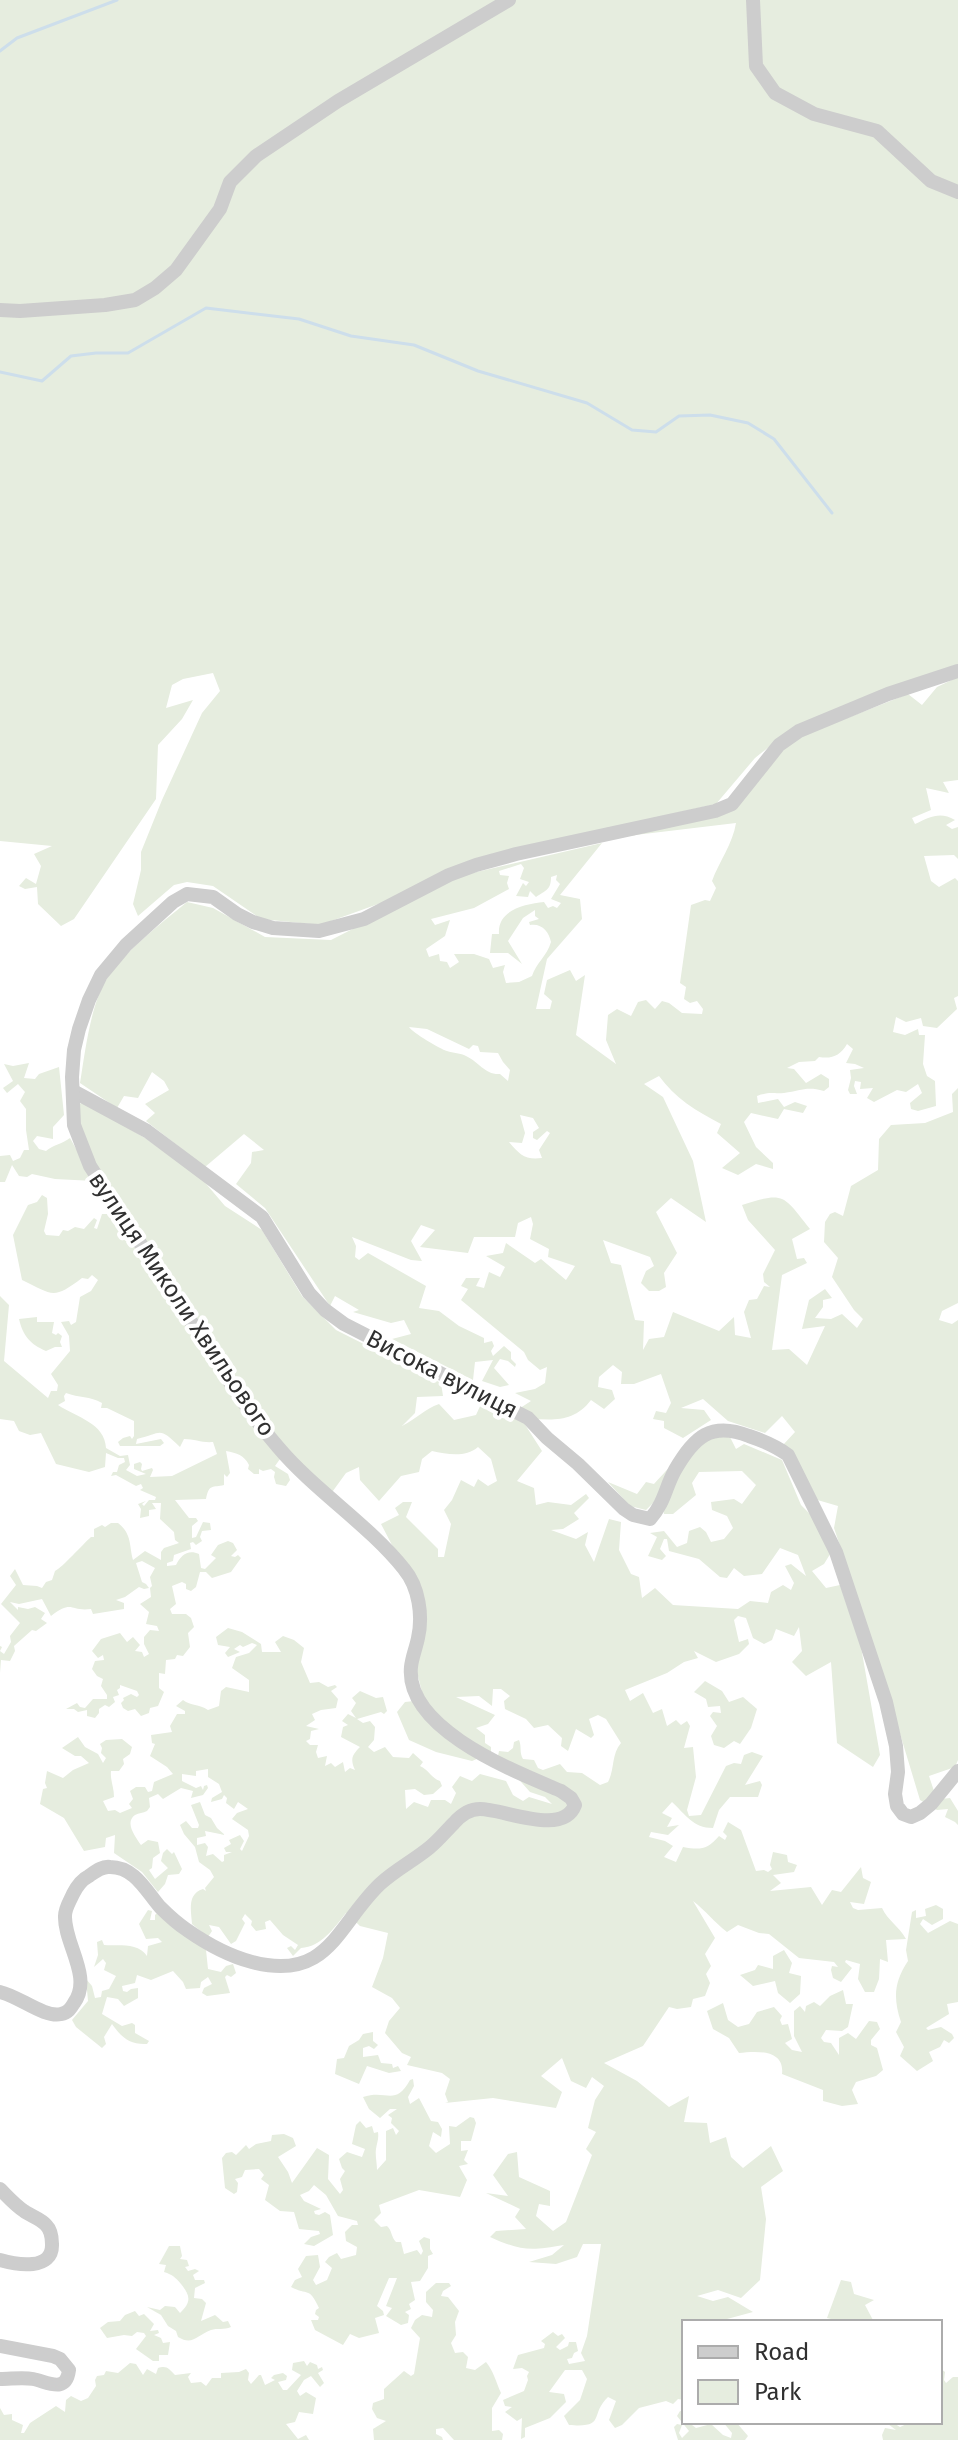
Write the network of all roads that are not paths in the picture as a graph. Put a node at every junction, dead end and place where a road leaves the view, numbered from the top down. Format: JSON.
{"nodes":[{"id":1,"x":509,"y":0,"type":"edge"},
{"id":2,"x":753,"y":0,"type":"edge"},
{"id":3,"x":958,"y":192,"type":"edge"},
{"id":4,"x":0,"y":310,"type":"edge"},
{"id":5,"x":958,"y":671,"type":"edge"},
{"id":6,"x":73,"y":1091,"type":"junction"},
{"id":7,"x":958,"y":1771,"type":"edge"},
{"id":8,"x":0,"y":1992,"type":"edge"},
{"id":9,"x":0,"y":2189,"type":"edge"},
{"id":10,"x":0,"y":2260,"type":"edge"},
{"id":11,"x":0,"y":2346,"type":"edge"},
{"id":12,"x":0,"y":2379,"type":"edge"}],
"edges":[{"from":1,"to":4,"type":"street"},
{"from":2,"to":3,"type":"street"},
{"from":5,"to":6,"type":"street"},
{"from":6,"to":7,"type":"street","name":"Висока вулиця"},
{"from":6,"to":8,"type":"street","name":"вулиця Миколи Хвильового"},
{"from":9,"to":10,"type":"street"},
{"from":11,"to":12,"type":"street"}]}
